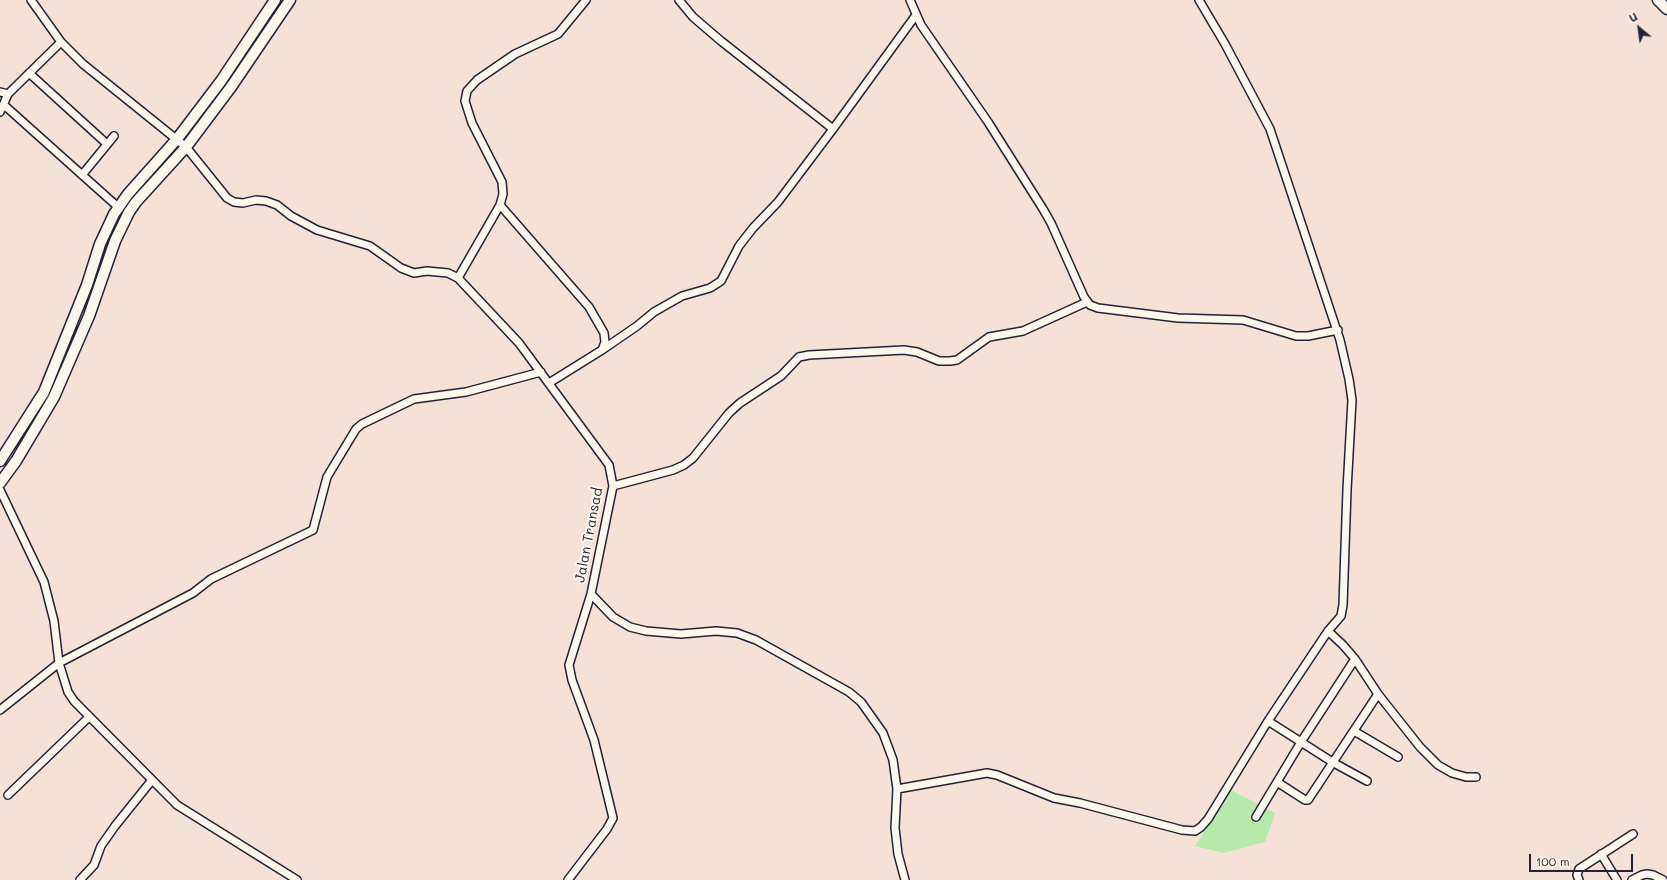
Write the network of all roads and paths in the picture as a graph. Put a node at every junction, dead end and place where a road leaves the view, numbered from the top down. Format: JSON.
{"nodes":[{"id":1,"x":31,"y":0,"type":"edge"},
{"id":2,"x":275,"y":0,"type":"edge"},
{"id":3,"x":290,"y":0,"type":"edge"},
{"id":4,"x":586,"y":0,"type":"edge"},
{"id":5,"x":679,"y":0,"type":"edge"},
{"id":6,"x":910,"y":0,"type":"edge"},
{"id":7,"x":1199,"y":0,"type":"edge"},
{"id":8,"x":1658,"y":0,"type":"edge"},
{"id":9,"x":1667,"y":9,"type":"edge"},
{"id":10,"x":916,"y":15,"type":"junction"},
{"id":11,"x":61,"y":42,"type":"junction"},
{"id":12,"x":29,"y":73,"type":"junction"},
{"id":13,"x":4,"y":93,"type":"edge"},
{"id":14,"x":2,"y":109,"type":"edge"},
{"id":15,"x":833,"y":129,"type":"junction"},
{"id":16,"x":114,"y":136,"type":"dead end"},
{"id":17,"x":177,"y":140,"type":"junction"},
{"id":18,"x":107,"y":144,"type":"junction"},
{"id":19,"x":186,"y":147,"type":"junction"},
{"id":20,"x":82,"y":175,"type":"junction"},
{"id":21,"x":500,"y":205,"type":"junction"},
{"id":22,"x":118,"y":208,"type":"junction"},
{"id":23,"x":458,"y":278,"type":"junction"},
{"id":24,"x":1087,"y":302,"type":"junction"},
{"id":25,"x":1338,"y":330,"type":"junction"},
{"id":26,"x":602,"y":350,"type":"junction"},
{"id":27,"x":58,"y":360,"type":"junction"},
{"id":28,"x":68,"y":365,"type":"junction"},
{"id":29,"x":541,"y":372,"type":"junction"},
{"id":30,"x":549,"y":383,"type":"junction"},
{"id":31,"x":0,"y":461,"type":"edge"},
{"id":32,"x":0,"y":483,"type":"edge"},
{"id":33,"x":613,"y":486,"type":"junction"},
{"id":34,"x":0,"y":490,"type":"edge"},
{"id":35,"x":591,"y":594,"type":"junction"},
{"id":36,"x":1328,"y":631,"type":"junction"},
{"id":37,"x":1355,"y":659,"type":"junction"},
{"id":38,"x":59,"y":663,"type":"junction"},
{"id":39,"x":1378,"y":694,"type":"junction"},
{"id":40,"x":0,"y":710,"type":"edge"},
{"id":41,"x":89,"y":717,"type":"junction"},
{"id":42,"x":1268,"y":721,"type":"junction"},
{"id":43,"x":1354,"y":731,"type":"junction"},
{"id":44,"x":1301,"y":742,"type":"junction"},
{"id":45,"x":1398,"y":757,"type":"dead end"},
{"id":46,"x":1334,"y":763,"type":"junction"},
{"id":47,"x":1476,"y":777,"type":"dead end"},
{"id":48,"x":152,"y":780,"type":"junction"},
{"id":49,"x":1367,"y":781,"type":"dead end"},
{"id":50,"x":1277,"y":782,"type":"junction"},
{"id":51,"x":897,"y":789,"type":"junction"},
{"id":52,"x":8,"y":795,"type":"dead end"},
{"id":53,"x":1256,"y":817,"type":"dead end"},
{"id":54,"x":1633,"y":834,"type":"dead end"},
{"id":55,"x":1601,"y":854,"type":"junction"},
{"id":56,"x":80,"y":880,"type":"edge"},
{"id":57,"x":298,"y":880,"type":"edge"},
{"id":58,"x":568,"y":880,"type":"edge"},
{"id":59,"x":905,"y":880,"type":"edge"},
{"id":60,"x":1579,"y":880,"type":"edge"},
{"id":61,"x":1617,"y":880,"type":"edge"},
{"id":62,"x":1632,"y":880,"type":"edge"},
{"id":63,"x":1663,"y":880,"type":"edge"}],
"edges":[{"from":1,"to":11,"type":"street","name":"Jalan Transad"},
{"from":2,"to":17,"type":"street"},
{"from":3,"to":19,"type":"street"},
{"from":4,"to":21,"type":"street"},
{"from":5,"to":15,"type":"street"},
{"from":6,"to":10,"type":"street"},
{"from":7,"to":25,"type":"street"},
{"from":8,"to":9,"type":"street"},
{"from":10,"to":15,"type":"street"},
{"from":10,"to":24,"type":"street"},
{"from":11,"to":12,"type":"street"},
{"from":11,"to":17,"type":"street","name":"Jalan Transad"},
{"from":12,"to":13,"type":"street"},
{"from":12,"to":18,"type":"street"},
{"from":13,"to":14,"type":"street"},
{"from":14,"to":20,"type":"street"},
{"from":15,"to":26,"type":"street"},
{"from":16,"to":18,"type":"street"},
{"from":17,"to":19,"type":"street","name":"Jalan Transad"},
{"from":17,"to":22,"type":"street"},
{"from":18,"to":20,"type":"street"},
{"from":19,"to":23,"type":"street","name":"Jalan Transad"},
{"from":19,"to":28,"type":"street"},
{"from":20,"to":22,"type":"street"},
{"from":21,"to":23,"type":"street"},
{"from":21,"to":26,"type":"street"},
{"from":22,"to":27,"type":"street"},
{"from":23,"to":29,"type":"street","name":"Jalan Transad"},
{"from":24,"to":25,"type":"street"},
{"from":24,"to":33,"type":"street"},
{"from":25,"to":36,"type":"street"},
{"from":26,"to":30,"type":"street"},
{"from":27,"to":28,"type":"street"},
{"from":27,"to":31,"type":"street"},
{"from":28,"to":32,"type":"street"},
{"from":29,"to":30,"type":"street","name":"Jalan Transad"},
{"from":29,"to":38,"type":"street"},
{"from":30,"to":33,"type":"street","name":"Jalan Transad"},
{"from":33,"to":35,"type":"street","name":"Jalan Transad"},
{"from":34,"to":38,"type":"street"},
{"from":35,"to":51,"type":"street","name":"Jalan Transad"},
{"from":35,"to":58,"type":"street"},
{"from":36,"to":37,"type":"street"},
{"from":36,"to":42,"type":"street"},
{"from":37,"to":39,"type":"street"},
{"from":37,"to":44,"type":"street"},
{"from":38,"to":40,"type":"street"},
{"from":38,"to":41,"type":"street"},
{"from":39,"to":43,"type":"street"},
{"from":39,"to":47,"type":"street"},
{"from":41,"to":48,"type":"street"},
{"from":41,"to":52,"type":"street"},
{"from":42,"to":44,"type":"street"},
{"from":42,"to":51,"type":"street"},
{"from":43,"to":45,"type":"street"},
{"from":43,"to":46,"type":"street"},
{"from":44,"to":46,"type":"street"},
{"from":44,"to":50,"type":"street"},
{"from":46,"to":49,"type":"street"},
{"from":46,"to":50,"type":"street"},
{"from":48,"to":56,"type":"street"},
{"from":48,"to":57,"type":"street"},
{"from":50,"to":53,"type":"street"},
{"from":51,"to":59,"type":"street","name":"Jalan Transad"},
{"from":54,"to":55,"type":"street"},
{"from":55,"to":60,"type":"street"},
{"from":55,"to":61,"type":"street"},
{"from":62,"to":63,"type":"street"}]}
